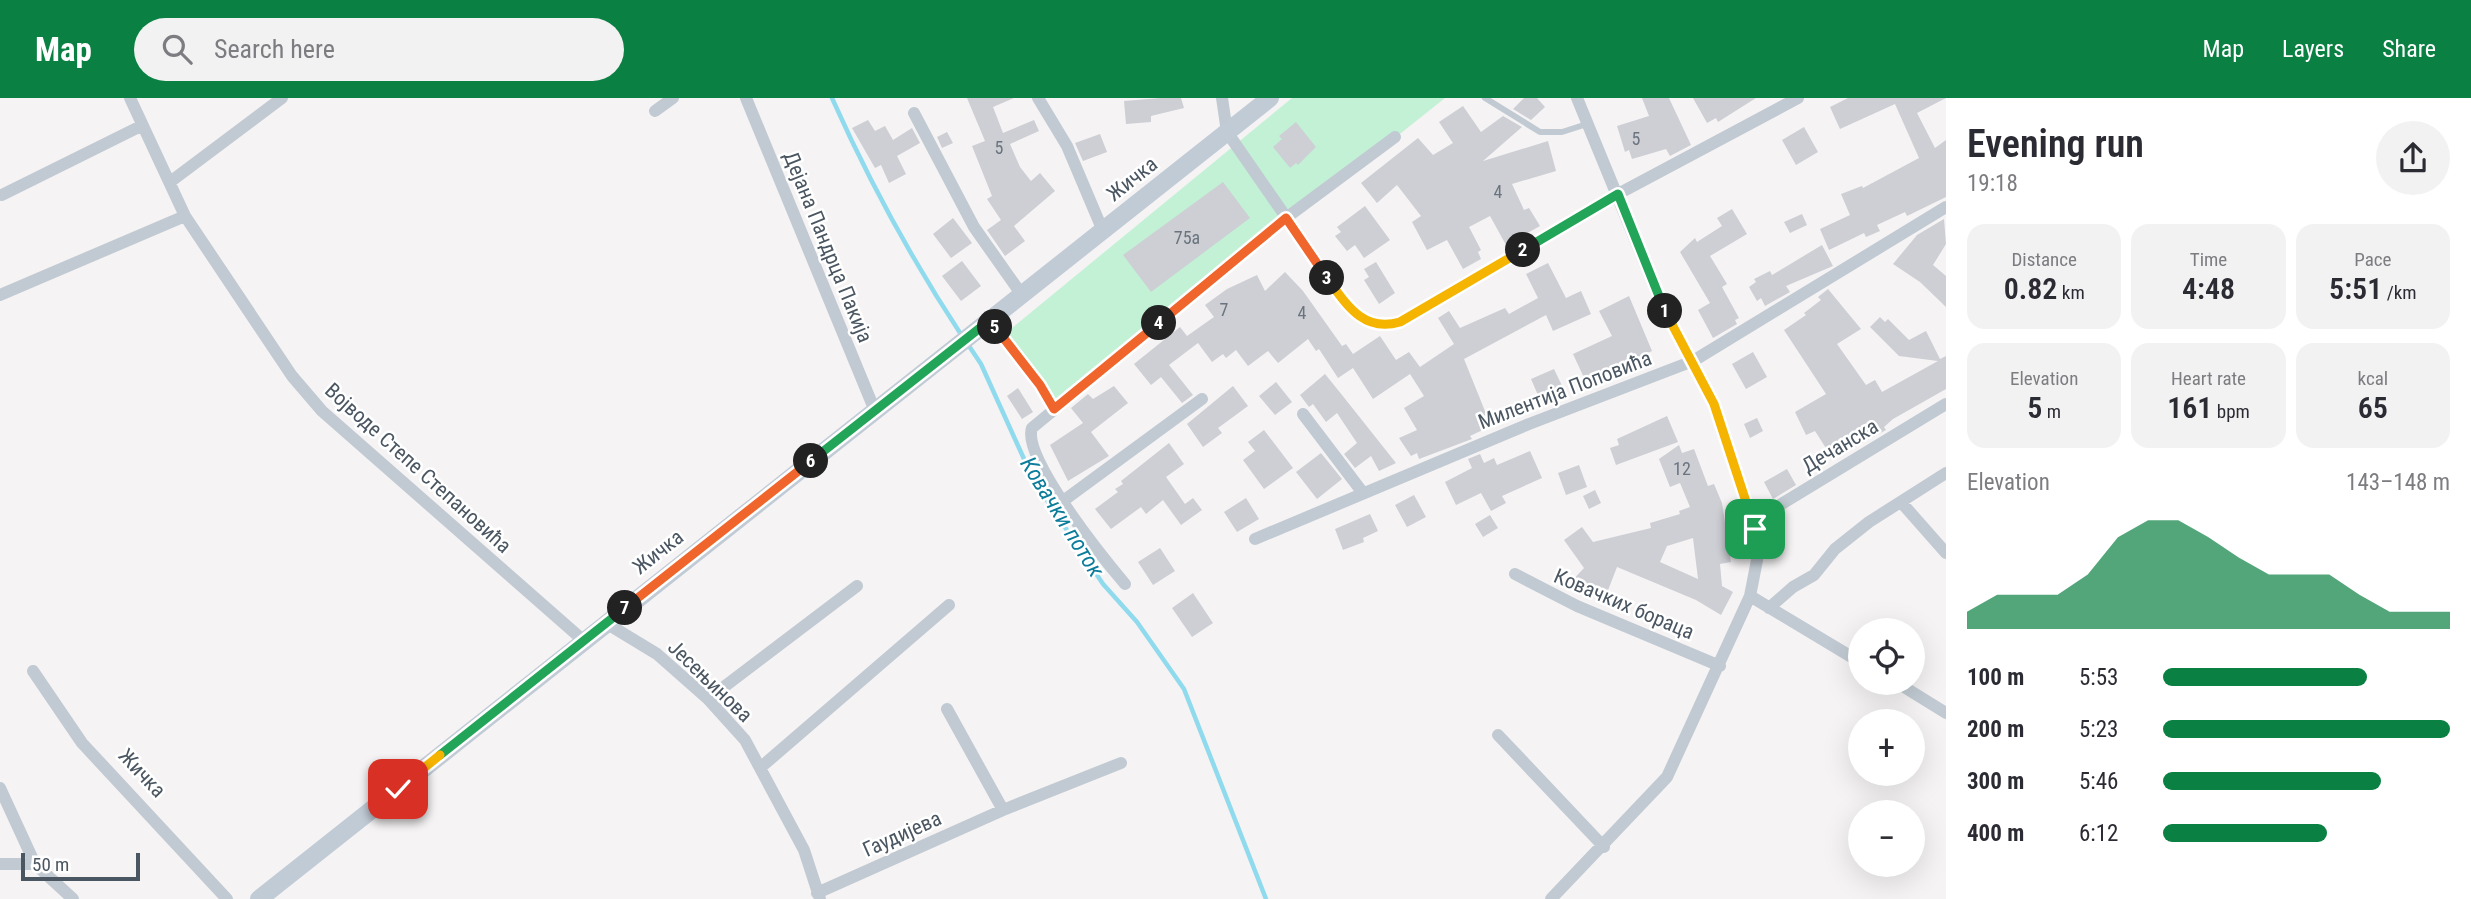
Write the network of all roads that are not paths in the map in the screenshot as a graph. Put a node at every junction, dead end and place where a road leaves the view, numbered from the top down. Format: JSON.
{"nodes":[{"id":1,"x":131,"y":98,"type":"edge"},
{"id":2,"x":282,"y":98,"type":"edge"},
{"id":3,"x":673,"y":98,"type":"edge"},
{"id":4,"x":746,"y":98,"type":"edge"},
{"id":5,"x":1038,"y":98,"type":"edge"},
{"id":6,"x":1222,"y":98,"type":"edge"},
{"id":7,"x":1270,"y":98,"type":"edge"},
{"id":8,"x":1485,"y":98,"type":"edge"},
{"id":9,"x":1577,"y":98,"type":"edge"},
{"id":10,"x":1798,"y":98,"type":"edge"},
{"id":11,"x":655,"y":111,"type":"dead end"},
{"id":12,"x":914,"y":113,"type":"dead end"},
{"id":13,"x":1588,"y":124,"type":"junction"},
{"id":14,"x":141,"y":126,"type":"junction"},
{"id":15,"x":1227,"y":132,"type":"junction"},
{"id":16,"x":1395,"y":137,"type":"dead end"},
{"id":17,"x":170,"y":182,"type":"junction"},
{"id":18,"x":2,"y":194,"type":"dead end"},
{"id":19,"x":1618,"y":194,"type":"junction"},
{"id":20,"x":1946,"y":207,"type":"edge"},
{"id":21,"x":185,"y":216,"type":"junction"},
{"id":22,"x":1286,"y":218,"type":"junction"},
{"id":23,"x":1103,"y":230,"type":"junction"},
{"id":24,"x":0,"y":295,"type":"edge"},
{"id":25,"x":1021,"y":295,"type":"junction"},
{"id":26,"x":986,"y":323,"type":"junction"},
{"id":27,"x":1693,"y":361,"type":"junction"},
{"id":28,"x":1202,"y":399,"type":"dead end"},
{"id":29,"x":1946,"y":404,"type":"edge"},
{"id":30,"x":1054,"y":409,"type":"junction"},
{"id":31,"x":875,"y":411,"type":"junction"},
{"id":32,"x":1303,"y":414,"type":"dead end"},
{"id":33,"x":1946,"y":473,"type":"edge"},
{"id":34,"x":1363,"y":493,"type":"junction"},
{"id":35,"x":1063,"y":501,"type":"junction"},
{"id":36,"x":1901,"y":502,"type":"junction"},
{"id":37,"x":1752,"y":517,"type":"junction"},
{"id":38,"x":1255,"y":539,"type":"dead end"},
{"id":39,"x":1946,"y":553,"type":"edge"},
{"id":40,"x":1515,"y":574,"type":"dead end"},
{"id":41,"x":1125,"y":584,"type":"dead end"},
{"id":42,"x":857,"y":586,"type":"dead end"},
{"id":43,"x":1750,"y":596,"type":"junction"},
{"id":44,"x":949,"y":605,"type":"dead end"},
{"id":45,"x":1769,"y":608,"type":"junction"},
{"id":46,"x":606,"y":623,"type":"junction"},
{"id":47,"x":584,"y":641,"type":"junction"},
{"id":48,"x":1848,"y":655,"type":"edge"},
{"id":49,"x":1720,"y":666,"type":"junction"},
{"id":50,"x":33,"y":671,"type":"dead end"},
{"id":51,"x":1917,"y":695,"type":"edge"},
{"id":52,"x":708,"y":699,"type":"junction"},
{"id":53,"x":947,"y":709,"type":"dead end"},
{"id":54,"x":1946,"y":713,"type":"edge"},
{"id":55,"x":1498,"y":735,"type":"dead end"},
{"id":56,"x":1121,"y":763,"type":"dead end"},
{"id":57,"x":760,"y":768,"type":"junction"},
{"id":58,"x":0,"y":788,"type":"edge"},
{"id":59,"x":1003,"y":810,"type":"junction"},
{"id":60,"x":1604,"y":847,"type":"junction"},
{"id":61,"x":0,"y":864,"type":"edge"},
{"id":62,"x":35,"y":864,"type":"junction"},
{"id":63,"x":819,"y":896,"type":"edge"},
{"id":64,"x":73,"y":899,"type":"edge"},
{"id":65,"x":226,"y":899,"type":"edge"},
{"id":66,"x":259,"y":899,"type":"edge"},
{"id":67,"x":1551,"y":899,"type":"edge"}],
"edges":[{"from":1,"to":14,"type":"street","name":"Војводе Степе Степановића"},
{"from":2,"to":17,"type":"street"},
{"from":3,"to":11,"type":"street"},
{"from":4,"to":31,"type":"street","name":"Дејана Пандрца Пакија"},
{"from":5,"to":23,"type":"street"},
{"from":6,"to":15,"type":"street"},
{"from":7,"to":15,"type":"main road","name":"Жичка"},
{"from":8,"to":13,"type":"lane"},
{"from":9,"to":13,"type":"street"},
{"from":10,"to":19,"type":"street"},
{"from":12,"to":25,"type":"street"},
{"from":13,"to":19,"type":"street"},
{"from":14,"to":17,"type":"street","name":"Војводе Степе Степановића"},
{"from":14,"to":18,"type":"street"},
{"from":15,"to":22,"type":"street"},
{"from":15,"to":23,"type":"main road","name":"Жичка"},
{"from":16,"to":22,"type":"street"},
{"from":17,"to":21,"type":"street","name":"Војводе Степе Степановића"},
{"from":19,"to":22,"type":"street"},
{"from":19,"to":27,"type":"street"},
{"from":20,"to":27,"type":"street","name":"Милентија Поповића"},
{"from":21,"to":24,"type":"street"},
{"from":21,"to":47,"type":"street","name":"Војводе Степе Степановића"},
{"from":22,"to":30,"type":"street"},
{"from":23,"to":25,"type":"main road","name":"Жичка"},
{"from":25,"to":26,"type":"main road","name":"Жичка"},
{"from":26,"to":30,"type":"lane"},
{"from":26,"to":31,"type":"main road","name":"Жичка"},
{"from":27,"to":34,"type":"street","name":"Милентија Поповића"},
{"from":27,"to":37,"type":"street"},
{"from":28,"to":35,"type":"street"},
{"from":29,"to":37,"type":"street","name":"Дечанска"},
{"from":30,"to":35,"type":"street"},
{"from":31,"to":46,"type":"main road","name":"Жичка"},
{"from":32,"to":34,"type":"street"},
{"from":33,"to":36,"type":"street"},
{"from":34,"to":38,"type":"street","name":"Милентија Поповића"},
{"from":35,"to":41,"type":"street"},
{"from":36,"to":39,"type":"street"},
{"from":36,"to":45,"type":"street"},
{"from":37,"to":43,"type":"street"},
{"from":40,"to":49,"type":"street","name":"Ковачких бораца"},
{"from":42,"to":52,"type":"street"},
{"from":43,"to":45,"type":"street"},
{"from":43,"to":49,"type":"street"},
{"from":44,"to":57,"type":"street"},
{"from":45,"to":48,"type":"street"},
{"from":46,"to":47,"type":"main road","name":"Жичка"},
{"from":46,"to":52,"type":"street","name":"Јесењинова"},
{"from":47,"to":66,"type":"main road","name":"Жичка"},
{"from":49,"to":60,"type":"street"},
{"from":50,"to":65,"type":"street","name":"Жичка"},
{"from":51,"to":54,"type":"street"},
{"from":52,"to":57,"type":"street","name":"Јесењинова"},
{"from":53,"to":59,"type":"street"},
{"from":55,"to":60,"type":"street"},
{"from":56,"to":59,"type":"street","name":"Гаудијева"},
{"from":57,"to":63,"type":"street","name":"Јесењинова"},
{"from":58,"to":62,"type":"street"},
{"from":59,"to":63,"type":"street","name":"Гаудијева"},
{"from":60,"to":67,"type":"street"},
{"from":61,"to":62,"type":"street"},
{"from":62,"to":64,"type":"street"}]}
